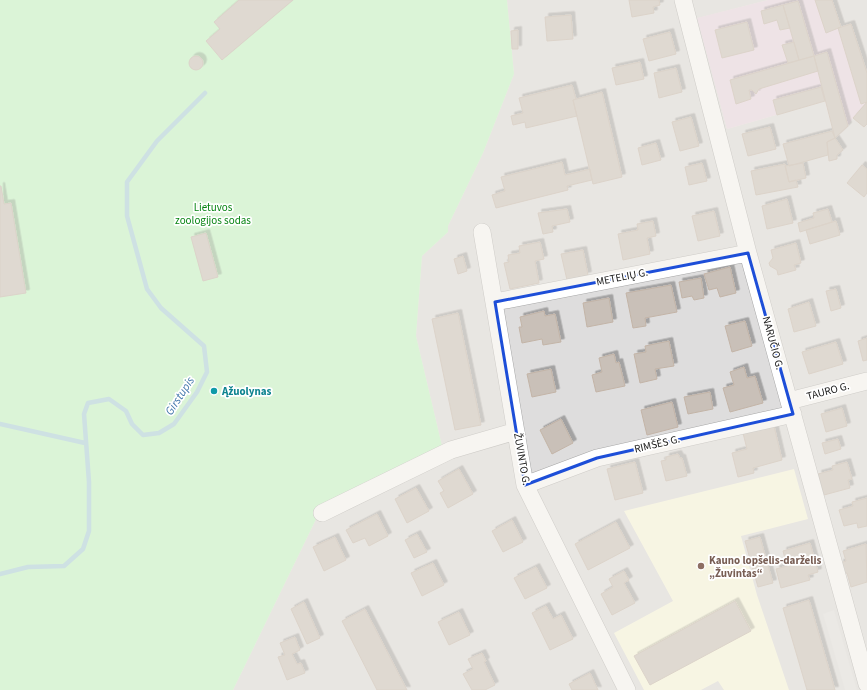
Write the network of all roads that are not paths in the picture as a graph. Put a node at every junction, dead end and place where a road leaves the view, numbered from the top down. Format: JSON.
{"nodes":[{"id":1,"x":683,"y":0,"type":"edge"},
{"id":2,"x":482,"y":232,"type":"dead end"},
{"id":3,"x":748,"y":253,"type":"junction"},
{"id":4,"x":495,"y":302,"type":"junction"},
{"id":5,"x":867,"y":381,"type":"edge"},
{"id":6,"x":791,"y":408,"type":"junction"},
{"id":7,"x":516,"y":431,"type":"junction"},
{"id":8,"x":525,"y":485,"type":"junction"},
{"id":9,"x":322,"y":513,"type":"dead end"},
{"id":10,"x":867,"y":684,"type":"edge"},
{"id":11,"x":627,"y":690,"type":"edge"}],
"edges":[{"from":1,"to":3,"type":"street","name":"NARUČIO G."},
{"from":2,"to":4,"type":"street","name":"ŽUVINTO G."},
{"from":3,"to":4,"type":"street","name":"METELIŲ G."},
{"from":3,"to":6,"type":"street","name":"NARUČIO G."},
{"from":4,"to":7,"type":"street","name":"ŽUVINTO G."},
{"from":5,"to":6,"type":"street","name":"TAURO G."},
{"from":6,"to":8,"type":"street","name":"RIMŠĖS G."},
{"from":6,"to":10,"type":"street","name":"NARUČIO G."},
{"from":7,"to":8,"type":"street","name":"ŽUVINTO G."},
{"from":7,"to":9,"type":"street"},
{"from":8,"to":11,"type":"street","name":"ŽUVINTO G."}]}
